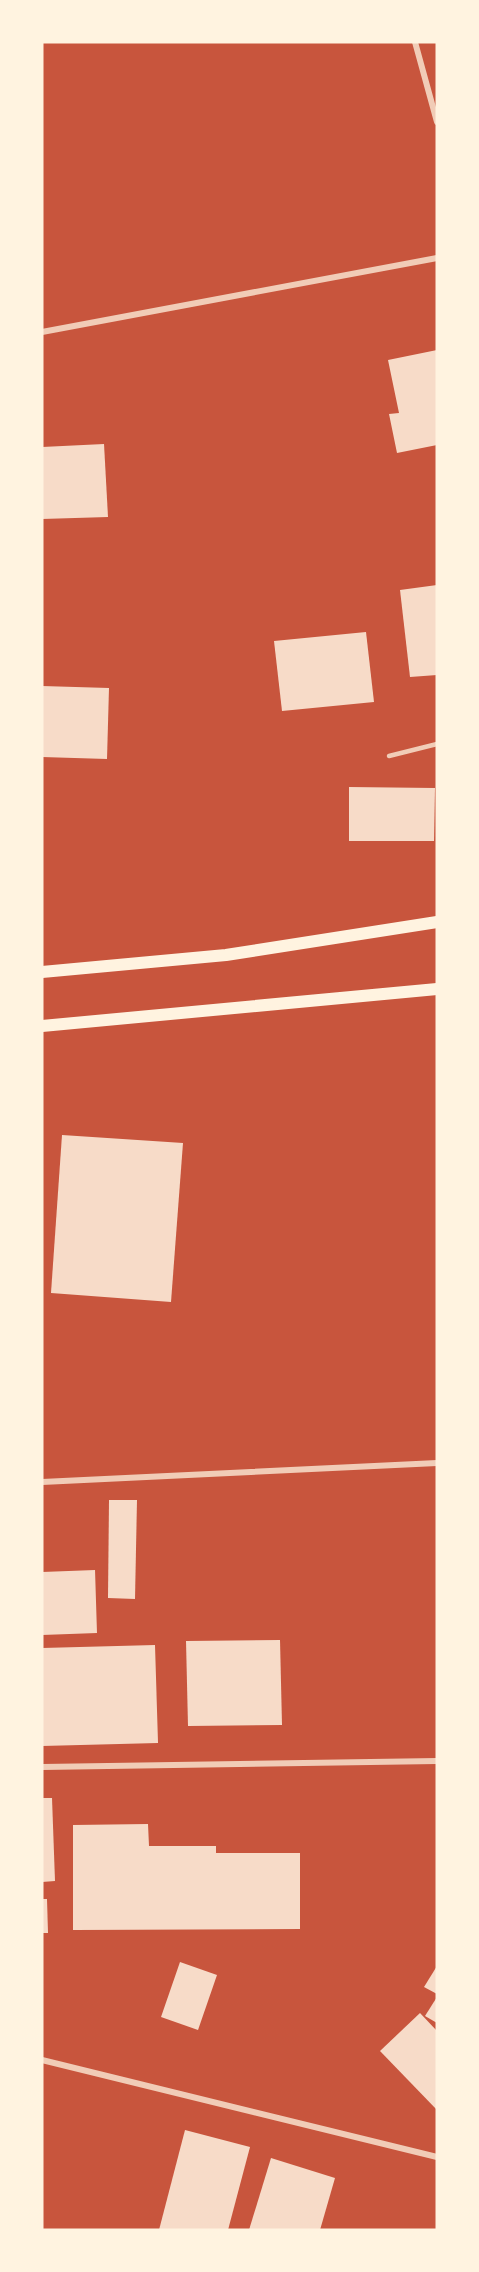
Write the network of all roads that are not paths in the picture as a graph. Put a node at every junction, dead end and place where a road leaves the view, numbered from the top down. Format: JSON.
{"nodes":[{"id":1,"x":415,"y":42,"type":"edge"},
{"id":2,"x":437,"y":122,"type":"edge"},
{"id":3,"x":437,"y":258,"type":"edge"},
{"id":4,"x":42,"y":332,"type":"edge"},
{"id":5,"x":437,"y":744,"type":"edge"},
{"id":6,"x":389,"y":756,"type":"dead end"},
{"id":7,"x":437,"y":922,"type":"edge"},
{"id":8,"x":42,"y":972,"type":"edge"},
{"id":9,"x":437,"y":989,"type":"edge"},
{"id":10,"x":42,"y":1026,"type":"edge"},
{"id":11,"x":437,"y":1463,"type":"edge"},
{"id":12,"x":42,"y":1482,"type":"edge"},
{"id":13,"x":437,"y":1761,"type":"edge"},
{"id":14,"x":42,"y":1767,"type":"edge"},
{"id":15,"x":42,"y":2060,"type":"edge"},
{"id":16,"x":437,"y":2157,"type":"edge"}],
"edges":[{"from":1,"to":2,"type":"street"},
{"from":3,"to":4,"type":"street"},
{"from":5,"to":6,"type":"lane"},
{"from":7,"to":8,"type":"main road"},
{"from":9,"to":10,"type":"main road"},
{"from":11,"to":12,"type":"street"},
{"from":13,"to":14,"type":"street"},
{"from":15,"to":16,"type":"street"}]}
